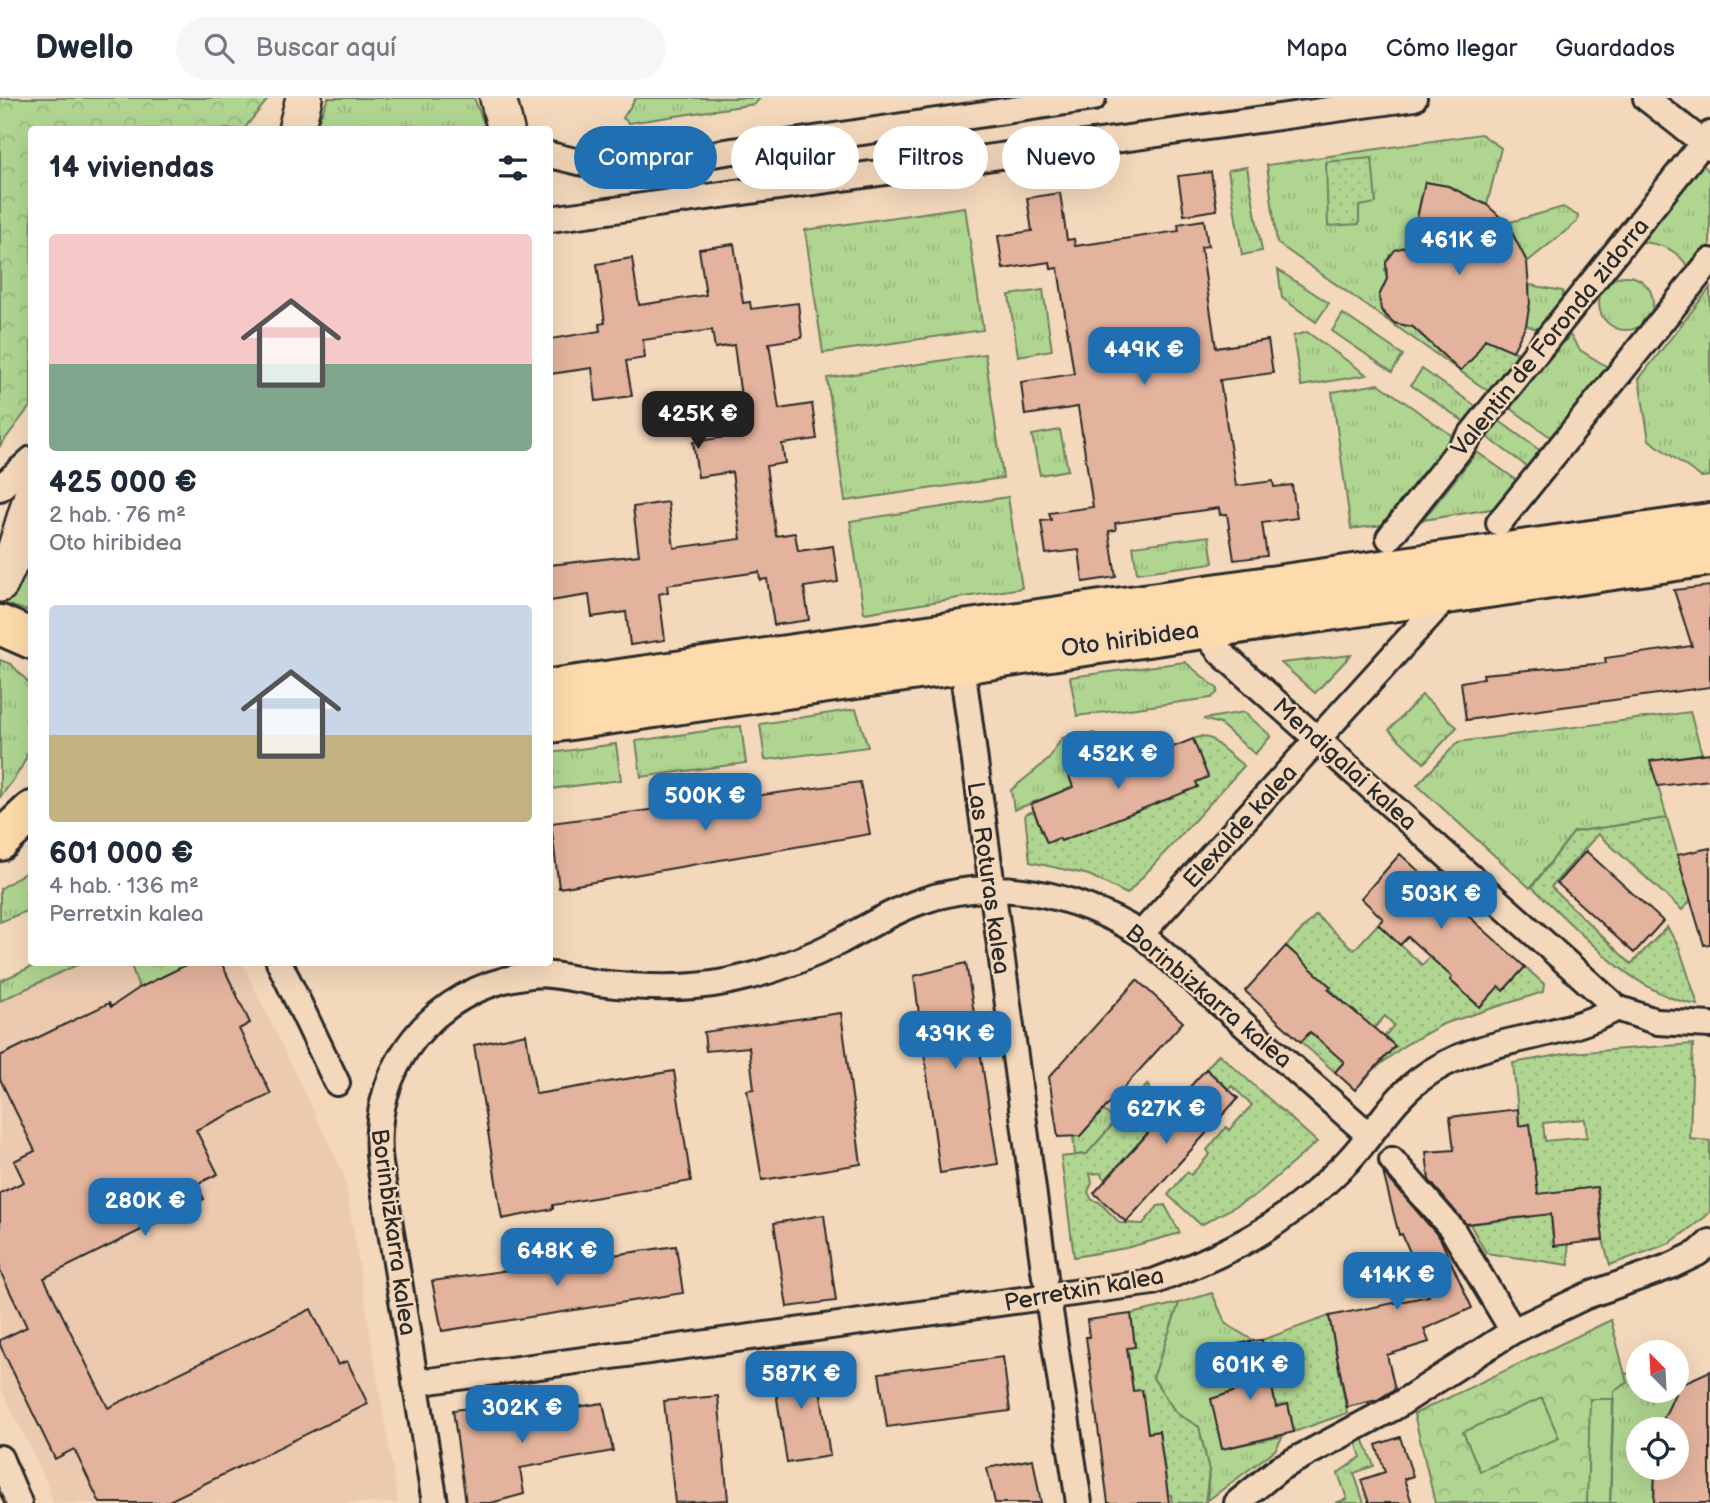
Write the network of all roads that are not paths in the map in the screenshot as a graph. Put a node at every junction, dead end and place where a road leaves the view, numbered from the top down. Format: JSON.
{"nodes":[{"id":1,"x":498,"y":98,"type":"edge"},
{"id":2,"x":1093,"y":98,"type":"edge"},
{"id":3,"x":1414,"y":98,"type":"edge"},
{"id":4,"x":1646,"y":98,"type":"edge"},
{"id":5,"x":505,"y":126,"type":"edge"},
{"id":6,"x":1707,"y":142,"type":"edge"},
{"id":7,"x":553,"y":156,"type":"edge"},
{"id":8,"x":553,"y":219,"type":"edge"},
{"id":9,"x":1710,"y":261,"type":"edge"},
{"id":10,"x":28,"y":463,"type":"edge"},
{"id":11,"x":0,"y":488,"type":"edge"},
{"id":12,"x":28,"y":509,"type":"edge"},
{"id":13,"x":1499,"y":523,"type":"dead end"},
{"id":14,"x":1710,"y":523,"type":"edge"},
{"id":15,"x":1389,"y":538,"type":"dead end"},
{"id":16,"x":1710,"y":556,"type":"edge"},
{"id":17,"x":0,"y":584,"type":"edge"},
{"id":18,"x":1450,"y":593,"type":"junction"},
{"id":19,"x":0,"y":625,"type":"edge"},
{"id":20,"x":1201,"y":628,"type":"junction"},
{"id":21,"x":28,"y":637,"type":"edge"},
{"id":22,"x":965,"y":688,"type":"dead end"},
{"id":23,"x":553,"y":689,"type":"edge"},
{"id":24,"x":553,"y":723,"type":"edge"},
{"id":25,"x":1318,"y":740,"type":"junction"},
{"id":26,"x":990,"y":889,"type":"junction"},
{"id":27,"x":1141,"y":934,"type":"junction"},
{"id":28,"x":281,"y":966,"type":"edge"},
{"id":29,"x":1617,"y":1008,"type":"junction"},
{"id":30,"x":1710,"y":1025,"type":"edge"},
{"id":31,"x":337,"y":1083,"type":"dead end"},
{"id":32,"x":1368,"y":1134,"type":"junction"},
{"id":33,"x":1392,"y":1160,"type":"dead end"},
{"id":34,"x":1706,"y":1254,"type":"edge"},
{"id":35,"x":1047,"y":1287,"type":"junction"},
{"id":36,"x":1513,"y":1331,"type":"junction"},
{"id":37,"x":415,"y":1383,"type":"junction"},
{"id":38,"x":0,"y":1458,"type":"edge"},
{"id":39,"x":19,"y":1503,"type":"edge"},
{"id":40,"x":435,"y":1503,"type":"edge"},
{"id":41,"x":1079,"y":1503,"type":"edge"},
{"id":42,"x":1237,"y":1503,"type":"edge"}],
"edges":[{"from":1,"to":5,"type":"main road"},
{"from":2,"to":7,"type":"street"},
{"from":3,"to":8,"type":"street"},
{"from":4,"to":6,"type":"street"},
{"from":6,"to":15,"type":"street","name":"Valentin de Foronda zidorra"},
{"from":9,"to":13,"type":"street"},
{"from":10,"to":11,"type":"street"},
{"from":12,"to":17,"type":"main road"},
{"from":14,"to":23,"type":"main road","name":"Oto hiribidea"},
{"from":16,"to":18,"type":"main road","name":"Oto hiribidea"},
{"from":18,"to":20,"type":"main road","name":"Oto hiribidea"},
{"from":18,"to":25,"type":"street","name":"Elexalde kalea"},
{"from":19,"to":21,"type":"main road"},
{"from":20,"to":24,"type":"main road","name":"Oto hiribidea"},
{"from":20,"to":25,"type":"street","name":"Mendigalai kalea"},
{"from":22,"to":26,"type":"street","name":"Las Roturas kalea"},
{"from":25,"to":27,"type":"street","name":"Elexalde kalea"},
{"from":25,"to":29,"type":"street","name":"Mendigalai kalea"},
{"from":26,"to":27,"type":"street","name":"Borinbizkarra kalea"},
{"from":26,"to":35,"type":"street","name":"Las Roturas kalea"},
{"from":26,"to":37,"type":"street","name":"Borinbizkarra kalea"},
{"from":27,"to":32,"type":"street","name":"Borinbizkarra kalea"},
{"from":28,"to":31,"type":"street"},
{"from":29,"to":30,"type":"street"},
{"from":29,"to":32,"type":"street","name":"Perretxin kalea"},
{"from":32,"to":35,"type":"street","name":"Perretxin kalea"},
{"from":33,"to":36,"type":"street"},
{"from":34,"to":36,"type":"street"},
{"from":35,"to":37,"type":"street","name":"Perretxin kalea"},
{"from":35,"to":41,"type":"street","name":"Las Roturas kalea"},
{"from":36,"to":42,"type":"street"},
{"from":37,"to":40,"type":"street","name":"Borinbizkarra kalea"},
{"from":38,"to":39,"type":"street"}]}
